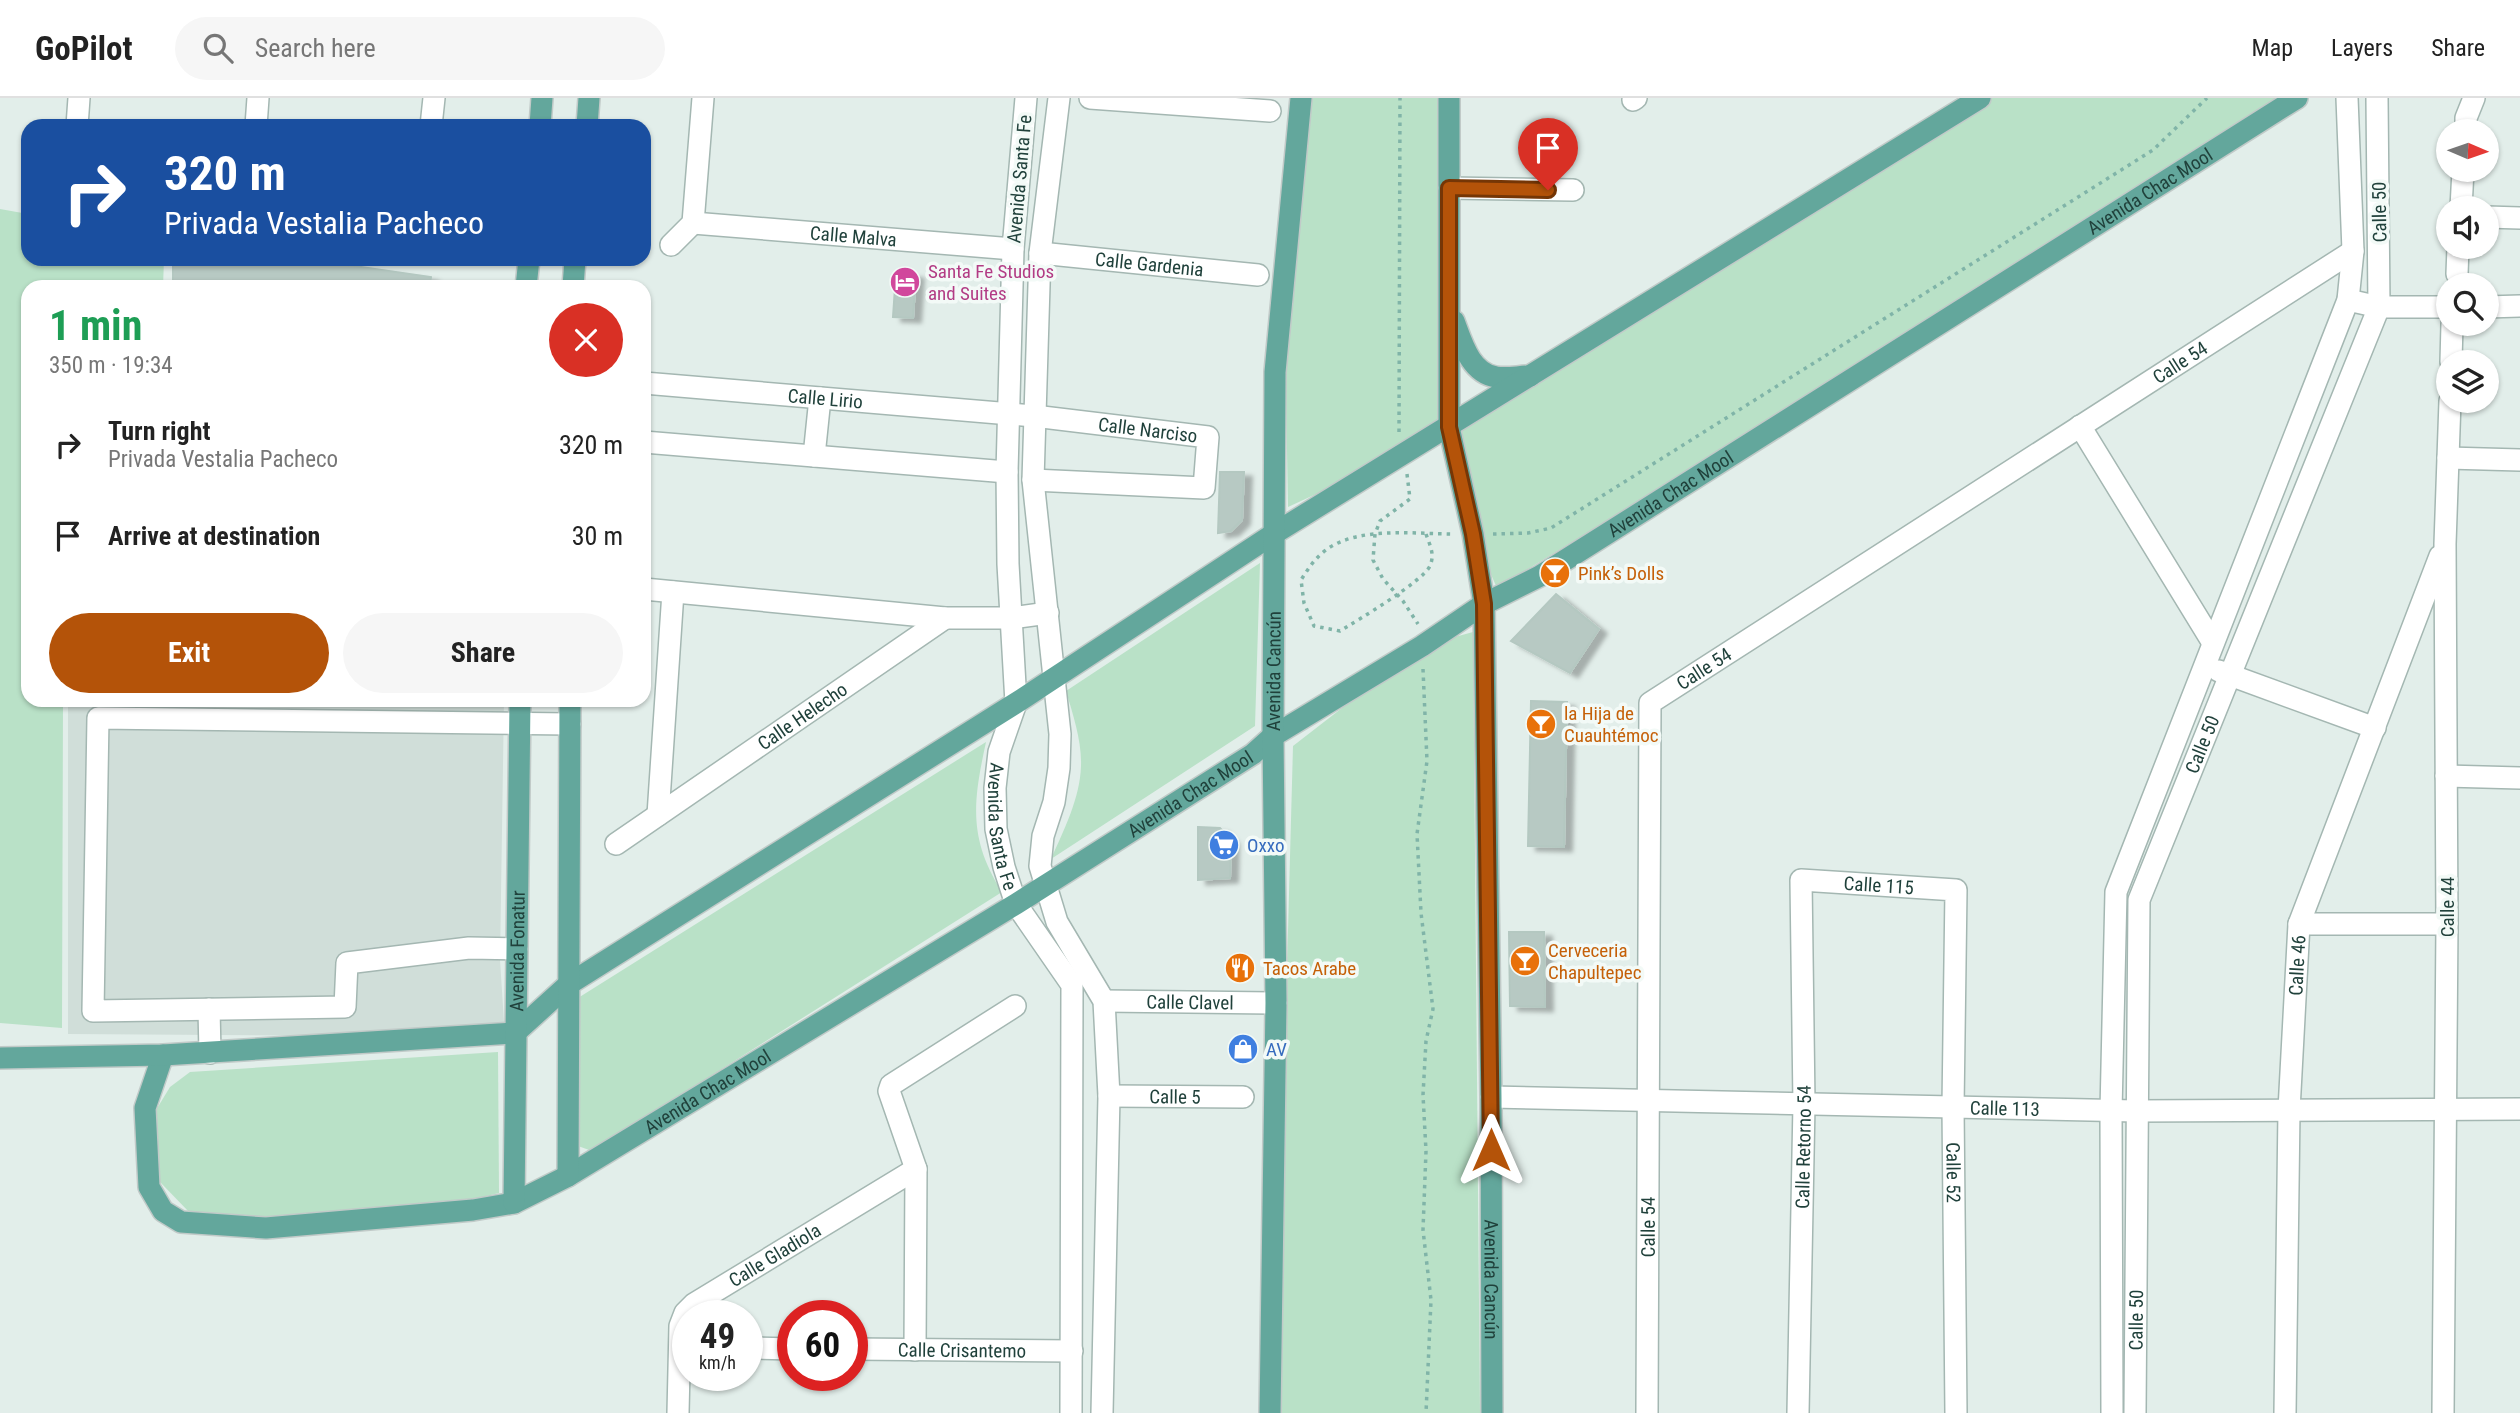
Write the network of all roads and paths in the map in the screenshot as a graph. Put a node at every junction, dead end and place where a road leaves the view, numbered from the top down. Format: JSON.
{"nodes":[{"id":1,"x":79,"y":98,"type":"edge"},
{"id":2,"x":258,"y":98,"type":"edge"},
{"id":3,"x":434,"y":98,"type":"edge"},
{"id":4,"x":542,"y":98,"type":"edge"},
{"id":5,"x":589,"y":98,"type":"edge"},
{"id":6,"x":703,"y":98,"type":"edge"},
{"id":7,"x":1026,"y":98,"type":"edge"},
{"id":8,"x":1059,"y":98,"type":"edge"},
{"id":9,"x":1090,"y":98,"type":"edge"},
{"id":10,"x":1301,"y":98,"type":"edge"},
{"id":11,"x":1400,"y":98,"type":"edge"},
{"id":12,"x":1449,"y":98,"type":"edge"},
{"id":13,"x":1980,"y":98,"type":"edge"},
{"id":14,"x":2207,"y":98,"type":"edge"},
{"id":15,"x":2297,"y":98,"type":"edge"},
{"id":16,"x":2347,"y":98,"type":"edge"},
{"id":17,"x":2377,"y":98,"type":"edge"},
{"id":18,"x":2474,"y":98,"type":"edge"},
{"id":19,"x":1270,"y":111,"type":"dead end"},
{"id":20,"x":78,"y":119,"type":"edge"},
{"id":21,"x":256,"y":119,"type":"edge"},
{"id":22,"x":432,"y":119,"type":"edge"},
{"id":23,"x":540,"y":119,"type":"edge"},
{"id":24,"x":588,"y":119,"type":"edge"},
{"id":25,"x":2466,"y":119,"type":"edge"},
{"id":26,"x":1449,"y":188,"type":"junction"},
{"id":27,"x":1573,"y":190,"type":"dead end"},
{"id":28,"x":2499,"y":217,"type":"edge"},
{"id":29,"x":2520,"y":218,"type":"edge"},
{"id":30,"x":693,"y":223,"type":"junction"},
{"id":31,"x":671,"y":245,"type":"dead end"},
{"id":32,"x":1013,"y":249,"type":"junction"},
{"id":33,"x":2353,"y":251,"type":"junction"},
{"id":34,"x":1040,"y":253,"type":"junction"},
{"id":35,"x":1258,"y":275,"type":"dead end"},
{"id":36,"x":2348,"y":300,"type":"junction"},
{"id":37,"x":2520,"y":306,"type":"edge"},
{"id":38,"x":2379,"y":307,"type":"junction"},
{"id":39,"x":2436,"y":307,"type":"edge"},
{"id":40,"x":2499,"y":307,"type":"edge"},
{"id":41,"x":1449,"y":309,"type":"junction"},
{"id":42,"x":1532,"y":376,"type":"junction"},
{"id":43,"x":651,"y":384,"type":"edge"},
{"id":44,"x":820,"y":398,"type":"junction"},
{"id":45,"x":2450,"y":413,"type":"edge"},
{"id":46,"x":1008,"y":415,"type":"junction"},
{"id":47,"x":1034,"y":416,"type":"junction"},
{"id":48,"x":2081,"y":426,"type":"junction"},
{"id":49,"x":1449,"y":427,"type":"junction"},
{"id":50,"x":651,"y":443,"type":"edge"},
{"id":51,"x":1403,"y":454,"type":"junction"},
{"id":52,"x":814,"y":456,"type":"junction"},
{"id":53,"x":2448,"y":458,"type":"junction"},
{"id":54,"x":2520,"y":460,"type":"edge"},
{"id":55,"x":1007,"y":472,"type":"junction"},
{"id":56,"x":1033,"y":480,"type":"junction"},
{"id":57,"x":1275,"y":533,"type":"junction"},
{"id":58,"x":1374,"y":534,"type":"junction"},
{"id":59,"x":1426,"y":534,"type":"junction"},
{"id":60,"x":1473,"y":534,"type":"junction"},
{"id":61,"x":2445,"y":544,"type":"junction"},
{"id":62,"x":651,"y":590,"type":"edge"},
{"id":63,"x":673,"y":592,"type":"junction"},
{"id":64,"x":1397,"y":595,"type":"junction"},
{"id":65,"x":1484,"y":604,"type":"junction"},
{"id":66,"x":1048,"y":613,"type":"junction"},
{"id":67,"x":945,"y":618,"type":"junction"},
{"id":68,"x":1012,"y":618,"type":"junction"},
{"id":69,"x":2213,"y":643,"type":"junction"},
{"id":70,"x":1422,"y":646,"type":"junction"},
{"id":71,"x":2204,"y":665,"type":"junction"},
{"id":72,"x":2230,"y":675,"type":"junction"},
{"id":73,"x":1056,"y":678,"type":"junction"},
{"id":74,"x":1016,"y":704,"type":"junction"},
{"id":75,"x":520,"y":707,"type":"edge"},
{"id":76,"x":570,"y":707,"type":"edge"},
{"id":77,"x":519,"y":723,"type":"junction"},
{"id":78,"x":570,"y":724,"type":"junction"},
{"id":79,"x":2375,"y":728,"type":"junction"},
{"id":80,"x":1273,"y":736,"type":"junction"},
{"id":81,"x":1263,"y":757,"type":"junction"},
{"id":82,"x":2446,"y":776,"type":"junction"},
{"id":83,"x":2520,"y":778,"type":"edge"},
{"id":84,"x":658,"y":814,"type":"junction"},
{"id":85,"x":616,"y":844,"type":"dead end"},
{"id":86,"x":1801,"y":880,"type":"joint"},
{"id":87,"x":1044,"y":885,"type":"junction"},
{"id":88,"x":1956,"y":890,"type":"joint"},
{"id":89,"x":1016,"y":904,"type":"junction"},
{"id":90,"x":2299,"y":924,"type":"junction"},
{"id":91,"x":2447,"y":925,"type":"junction"},
{"id":92,"x":517,"y":949,"type":"junction"},
{"id":93,"x":569,"y":984,"type":"junction"},
{"id":94,"x":1104,"y":1001,"type":"junction"},
{"id":95,"x":1276,"y":1003,"type":"junction"},
{"id":96,"x":1015,"y":1006,"type":"dead end"},
{"id":97,"x":209,"y":1009,"type":"junction"},
{"id":98,"x":515,"y":1033,"type":"junction"},
{"id":99,"x":210,"y":1053,"type":"junction"},
{"id":100,"x":163,"y":1055,"type":"junction"},
{"id":101,"x":0,"y":1058,"type":"edge"},
{"id":102,"x":1109,"y":1096,"type":"junction"},
{"id":103,"x":1243,"y":1097,"type":"dead end"},
{"id":104,"x":1491,"y":1097,"type":"junction"},
{"id":105,"x":1648,"y":1100,"type":"junction"},
{"id":106,"x":1804,"y":1104,"type":"junction"},
{"id":107,"x":1952,"y":1107,"type":"junction"},
{"id":108,"x":2445,"y":1108,"type":"junction"},
{"id":109,"x":2520,"y":1108,"type":"edge"},
{"id":110,"x":2289,"y":1110,"type":"junction"},
{"id":111,"x":2111,"y":1111,"type":"junction"},
{"id":112,"x":2136,"y":1111,"type":"junction"},
{"id":113,"x":916,"y":1169,"type":"junction"},
{"id":114,"x":569,"y":1176,"type":"junction"},
{"id":115,"x":514,"y":1203,"type":"junction"},
{"id":116,"x":701,"y":1300,"type":"edge"},
{"id":117,"x":868,"y":1349,"type":"edge"},
{"id":118,"x":915,"y":1350,"type":"junction"},
{"id":119,"x":1072,"y":1351,"type":"junction"},
{"id":120,"x":680,"y":1391,"type":"edge"},
{"id":121,"x":678,"y":1413,"type":"edge"},
{"id":122,"x":1071,"y":1413,"type":"edge"},
{"id":123,"x":1102,"y":1413,"type":"edge"},
{"id":124,"x":1270,"y":1413,"type":"edge"},
{"id":125,"x":1426,"y":1413,"type":"edge"},
{"id":126,"x":1492,"y":1413,"type":"edge"},
{"id":127,"x":1647,"y":1413,"type":"edge"},
{"id":128,"x":1798,"y":1413,"type":"edge"},
{"id":129,"x":1955,"y":1413,"type":"edge"},
{"id":130,"x":2112,"y":1413,"type":"edge"},
{"id":131,"x":2135,"y":1413,"type":"edge"},
{"id":132,"x":2285,"y":1413,"type":"edge"},
{"id":133,"x":2443,"y":1413,"type":"edge"}],
"edges":[{"from":1,"to":20,"type":"street"},
{"from":2,"to":21,"type":"street"},
{"from":3,"to":22,"type":"street"},
{"from":4,"to":23,"type":"main road"},
{"from":5,"to":24,"type":"main road"},
{"from":6,"to":30,"type":"street"},
{"from":7,"to":32,"type":"street","name":"Avenida Santa Fe"},
{"from":8,"to":34,"type":"street","name":"Avenida Santa Fe"},
{"from":9,"to":19,"type":"street"},
{"from":10,"to":57,"type":"main road","name":"Avenida Cancún"},
{"from":11,"to":51,"type":"path"},
{"from":12,"to":26,"type":"main road","name":"Avenida Cancún"},
{"from":13,"to":42,"type":"main road"},
{"from":14,"to":60,"type":"path"},
{"from":15,"to":65,"type":"main road","name":"Avenida Chac Mool"},
{"from":16,"to":33,"type":"street","name":"Calle 50"},
{"from":17,"to":38,"type":"street","name":"Calle 50"},
{"from":18,"to":25,"type":"street"},
{"from":26,"to":27,"type":"street"},
{"from":26,"to":41,"type":"main road","name":"Avenida Cancún"},
{"from":28,"to":29,"type":"street"},
{"from":30,"to":31,"type":"street"},
{"from":30,"to":32,"type":"street","name":"Calle Malva"},
{"from":32,"to":46,"type":"street","name":"Avenida Santa Fe"},
{"from":33,"to":36,"type":"street","name":"Calle 50"},
{"from":33,"to":48,"type":"street","name":"Calle 54"},
{"from":34,"to":35,"type":"street","name":"Calle Gardenia"},
{"from":34,"to":47,"type":"street","name":"Avenida Santa Fe"},
{"from":36,"to":38,"type":"street"},
{"from":36,"to":69,"type":"street","name":"Calle 50"},
{"from":37,"to":40,"type":"street"},
{"from":38,"to":39,"type":"street"},
{"from":38,"to":72,"type":"street","name":"Calle 50"},
{"from":41,"to":42,"type":"main road"},
{"from":41,"to":49,"type":"main road","name":"Avenida Cancún"},
{"from":42,"to":49,"type":"main road"},
{"from":43,"to":44,"type":"street","name":"Calle Lirio"},
{"from":44,"to":46,"type":"street","name":"Calle Lirio"},
{"from":44,"to":52,"type":"street"},
{"from":45,"to":53,"type":"street","name":"Calle 44"},
{"from":46,"to":47,"type":"street","name":"Calle Lirio"},
{"from":46,"to":55,"type":"street","name":"Avenida Santa Fe"},
{"from":47,"to":56,"type":"street","name":"Avenida Santa Fe"},
{"from":47,"to":56,"type":"street","name":"Calle Narciso"},
{"from":48,"to":69,"type":"street"},
{"from":48,"to":105,"type":"street","name":"Calle 54"},
{"from":49,"to":51,"type":"main road"},
{"from":49,"to":60,"type":"main road","name":"Avenida Cancún"},
{"from":50,"to":52,"type":"street"},
{"from":51,"to":57,"type":"main road"},
{"from":51,"to":58,"type":"path"},
{"from":52,"to":55,"type":"street"},
{"from":53,"to":54,"type":"street"},
{"from":53,"to":61,"type":"street","name":"Calle 44"},
{"from":55,"to":68,"type":"street","name":"Avenida Santa Fe"},
{"from":56,"to":66,"type":"street","name":"Avenida Santa Fe"},
{"from":57,"to":73,"type":"main road"},
{"from":57,"to":80,"type":"main road","name":"Avenida Cancún"},
{"from":58,"to":59,"type":"path"},
{"from":58,"to":64,"type":"path"},
{"from":58,"to":64,"type":"path"},
{"from":59,"to":60,"type":"path"},
{"from":59,"to":64,"type":"path"},
{"from":60,"to":65,"type":"main road","name":"Avenida Cancún"},
{"from":61,"to":79,"type":"street","name":"Calle 46"},
{"from":61,"to":82,"type":"street","name":"Calle 44"},
{"from":62,"to":63,"type":"street"},
{"from":63,"to":67,"type":"street"},
{"from":63,"to":84,"type":"street"},
{"from":64,"to":70,"type":"path"},
{"from":65,"to":70,"type":"main road","name":"Avenida Chac Mool"},
{"from":65,"to":104,"type":"main road","name":"Avenida Cancún"},
{"from":66,"to":68,"type":"street"},
{"from":66,"to":73,"type":"street","name":"Avenida Santa Fe"},
{"from":67,"to":68,"type":"street"},
{"from":67,"to":84,"type":"street","name":"Calle Helecho"},
{"from":68,"to":74,"type":"street","name":"Avenida Santa Fe"},
{"from":69,"to":71,"type":"street","name":"Calle 50"},
{"from":70,"to":80,"type":"main road","name":"Avenida Chac Mool"},
{"from":70,"to":125,"type":"path"},
{"from":71,"to":72,"type":"street"},
{"from":71,"to":111,"type":"street","name":"Calle 50"},
{"from":72,"to":79,"type":"street"},
{"from":72,"to":112,"type":"street","name":"Calle 50"},
{"from":73,"to":74,"type":"main road"},
{"from":73,"to":87,"type":"street","name":"Avenida Santa Fe"},
{"from":74,"to":89,"type":"street","name":"Avenida Santa Fe"},
{"from":74,"to":93,"type":"main road"},
{"from":75,"to":77,"type":"main road","name":"Avenida Fonatur"},
{"from":76,"to":78,"type":"main road"},
{"from":77,"to":78,"type":"street"},
{"from":77,"to":92,"type":"main road","name":"Avenida Fonatur"},
{"from":77,"to":97,"type":"street"},
{"from":78,"to":93,"type":"main road"},
{"from":79,"to":90,"type":"street","name":"Calle 46"},
{"from":80,"to":81,"type":"main road","name":"Avenida Cancún"},
{"from":81,"to":87,"type":"main road","name":"Avenida Chac Mool"},
{"from":81,"to":95,"type":"main road","name":"Avenida Cancún"},
{"from":82,"to":83,"type":"street"},
{"from":82,"to":91,"type":"street","name":"Calle 44"},
{"from":84,"to":85,"type":"street","name":"Calle Helecho"},
{"from":86,"to":88,"type":"street","name":"Calle 115"},
{"from":86,"to":106,"type":"street","name":"Calle Retorno 54"},
{"from":87,"to":89,"type":"main road","name":"Avenida Chac Mool"},
{"from":87,"to":94,"type":"street","name":"Avenida Santa Fe"},
{"from":88,"to":107,"type":"street","name":"Calle 52"},
{"from":89,"to":114,"type":"main road","name":"Avenida Chac Mool"},
{"from":89,"to":119,"type":"street","name":"Avenida Santa Fe"},
{"from":90,"to":91,"type":"street"},
{"from":90,"to":110,"type":"street","name":"Calle 46"},
{"from":91,"to":108,"type":"street","name":"Calle 44"},
{"from":92,"to":97,"type":"street"},
{"from":92,"to":98,"type":"main road","name":"Avenida Fonatur"},
{"from":93,"to":98,"type":"main road"},
{"from":93,"to":114,"type":"main road"},
{"from":94,"to":95,"type":"street","name":"Calle Clavel"},
{"from":94,"to":102,"type":"street","name":"Avenida Santa Fe"},
{"from":95,"to":124,"type":"main road","name":"Avenida Cancún"},
{"from":96,"to":113,"type":"street"},
{"from":97,"to":99,"type":"street"},
{"from":98,"to":99,"type":"main road"},
{"from":98,"to":115,"type":"main road","name":"Avenida Fonatur"},
{"from":99,"to":100,"type":"main road"},
{"from":100,"to":101,"type":"main road"},
{"from":100,"to":115,"type":"main road","name":"Avenida Chac Mool"},
{"from":102,"to":103,"type":"street","name":"Calle 5"},
{"from":102,"to":123,"type":"street","name":"Avenida Santa Fe"},
{"from":104,"to":105,"type":"street","name":"Calle 113"},
{"from":104,"to":126,"type":"main road","name":"Avenida Cancún"},
{"from":105,"to":106,"type":"street","name":"Calle 113"},
{"from":105,"to":127,"type":"street","name":"Calle 54"},
{"from":106,"to":107,"type":"street","name":"Calle 113"},
{"from":106,"to":128,"type":"street","name":"Calle Retorno 54"},
{"from":107,"to":111,"type":"street","name":"Calle 113"},
{"from":107,"to":129,"type":"street","name":"Calle 52"},
{"from":108,"to":109,"type":"street","name":"Calle 113"},
{"from":108,"to":110,"type":"street","name":"Calle 113"},
{"from":108,"to":133,"type":"street","name":"Calle 44"},
{"from":110,"to":112,"type":"street","name":"Calle 113"},
{"from":110,"to":132,"type":"street","name":"Calle 46"},
{"from":111,"to":112,"type":"street","name":"Calle 113"},
{"from":111,"to":130,"type":"street","name":"Calle 50"},
{"from":112,"to":131,"type":"street","name":"Calle 50"},
{"from":113,"to":116,"type":"street","name":"Calle Gladiola"},
{"from":113,"to":118,"type":"street"},
{"from":114,"to":115,"type":"main road","name":"Avenida Chac Mool"},
{"from":117,"to":118,"type":"street","name":"Calle Crisantemo"},
{"from":118,"to":119,"type":"street","name":"Calle Crisantemo"},
{"from":119,"to":122,"type":"street","name":"Avenida Santa Fe"},
{"from":120,"to":121,"type":"street","name":"Calle Gladiola"}]}
